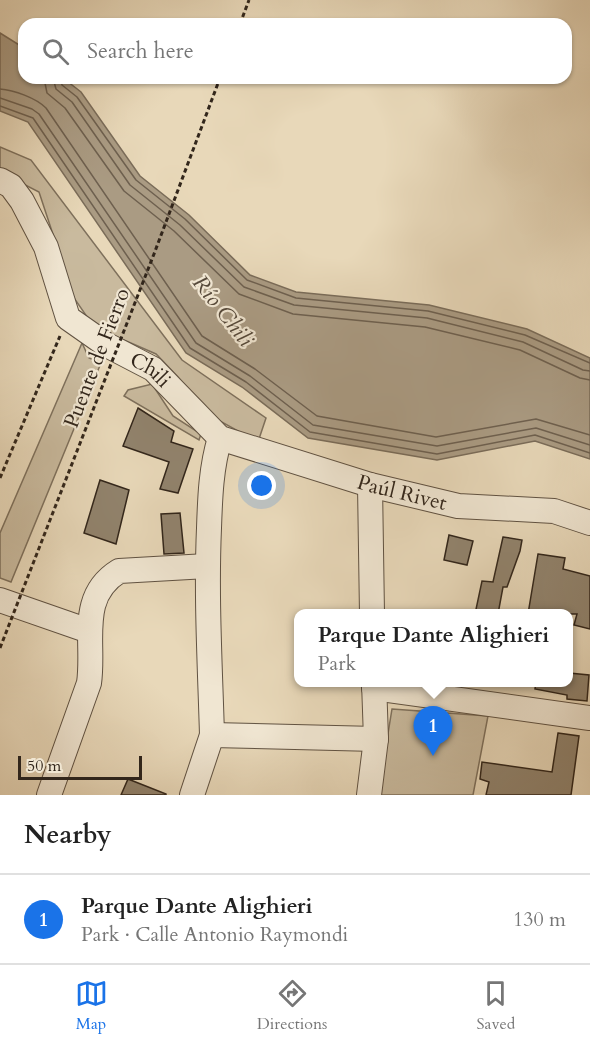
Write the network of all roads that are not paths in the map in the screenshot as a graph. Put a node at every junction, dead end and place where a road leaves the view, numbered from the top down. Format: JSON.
{"nodes":[{"id":1,"x":0,"y":180,"type":"edge"},
{"id":2,"x":220,"y":438,"type":"junction"},
{"id":3,"x":370,"y":485,"type":"junction"},
{"id":4,"x":590,"y":523,"type":"edge"},
{"id":5,"x":207,"y":566,"type":"junction"},
{"id":6,"x":0,"y":600,"type":"edge"},
{"id":7,"x":372,"y":609,"type":"edge"},
{"id":8,"x":88,"y":631,"type":"junction"},
{"id":9,"x":374,"y":687,"type":"edge"},
{"id":10,"x":387,"y":687,"type":"edge"},
{"id":11,"x":590,"y":718,"type":"edge"},
{"id":12,"x":212,"y":735,"type":"junction"},
{"id":13,"x":376,"y":739,"type":"junction"},
{"id":14,"x":49,"y":795,"type":"edge"},
{"id":15,"x":192,"y":795,"type":"edge"},
{"id":16,"x":369,"y":795,"type":"edge"}],
"edges":[{"from":1,"to":2,"type":"street","name":"Chili"},
{"from":2,"to":3,"type":"street","name":"Paúl Rivet"},
{"from":2,"to":5,"type":"street"},
{"from":3,"to":4,"type":"street","name":"Paúl Rivet"},
{"from":3,"to":7,"type":"street"},
{"from":5,"to":8,"type":"street"},
{"from":5,"to":12,"type":"street"},
{"from":6,"to":8,"type":"street"},
{"from":8,"to":14,"type":"street"},
{"from":9,"to":13,"type":"street"},
{"from":10,"to":11,"type":"street"},
{"from":12,"to":13,"type":"street"},
{"from":12,"to":15,"type":"street"},
{"from":13,"to":16,"type":"street"}]}
